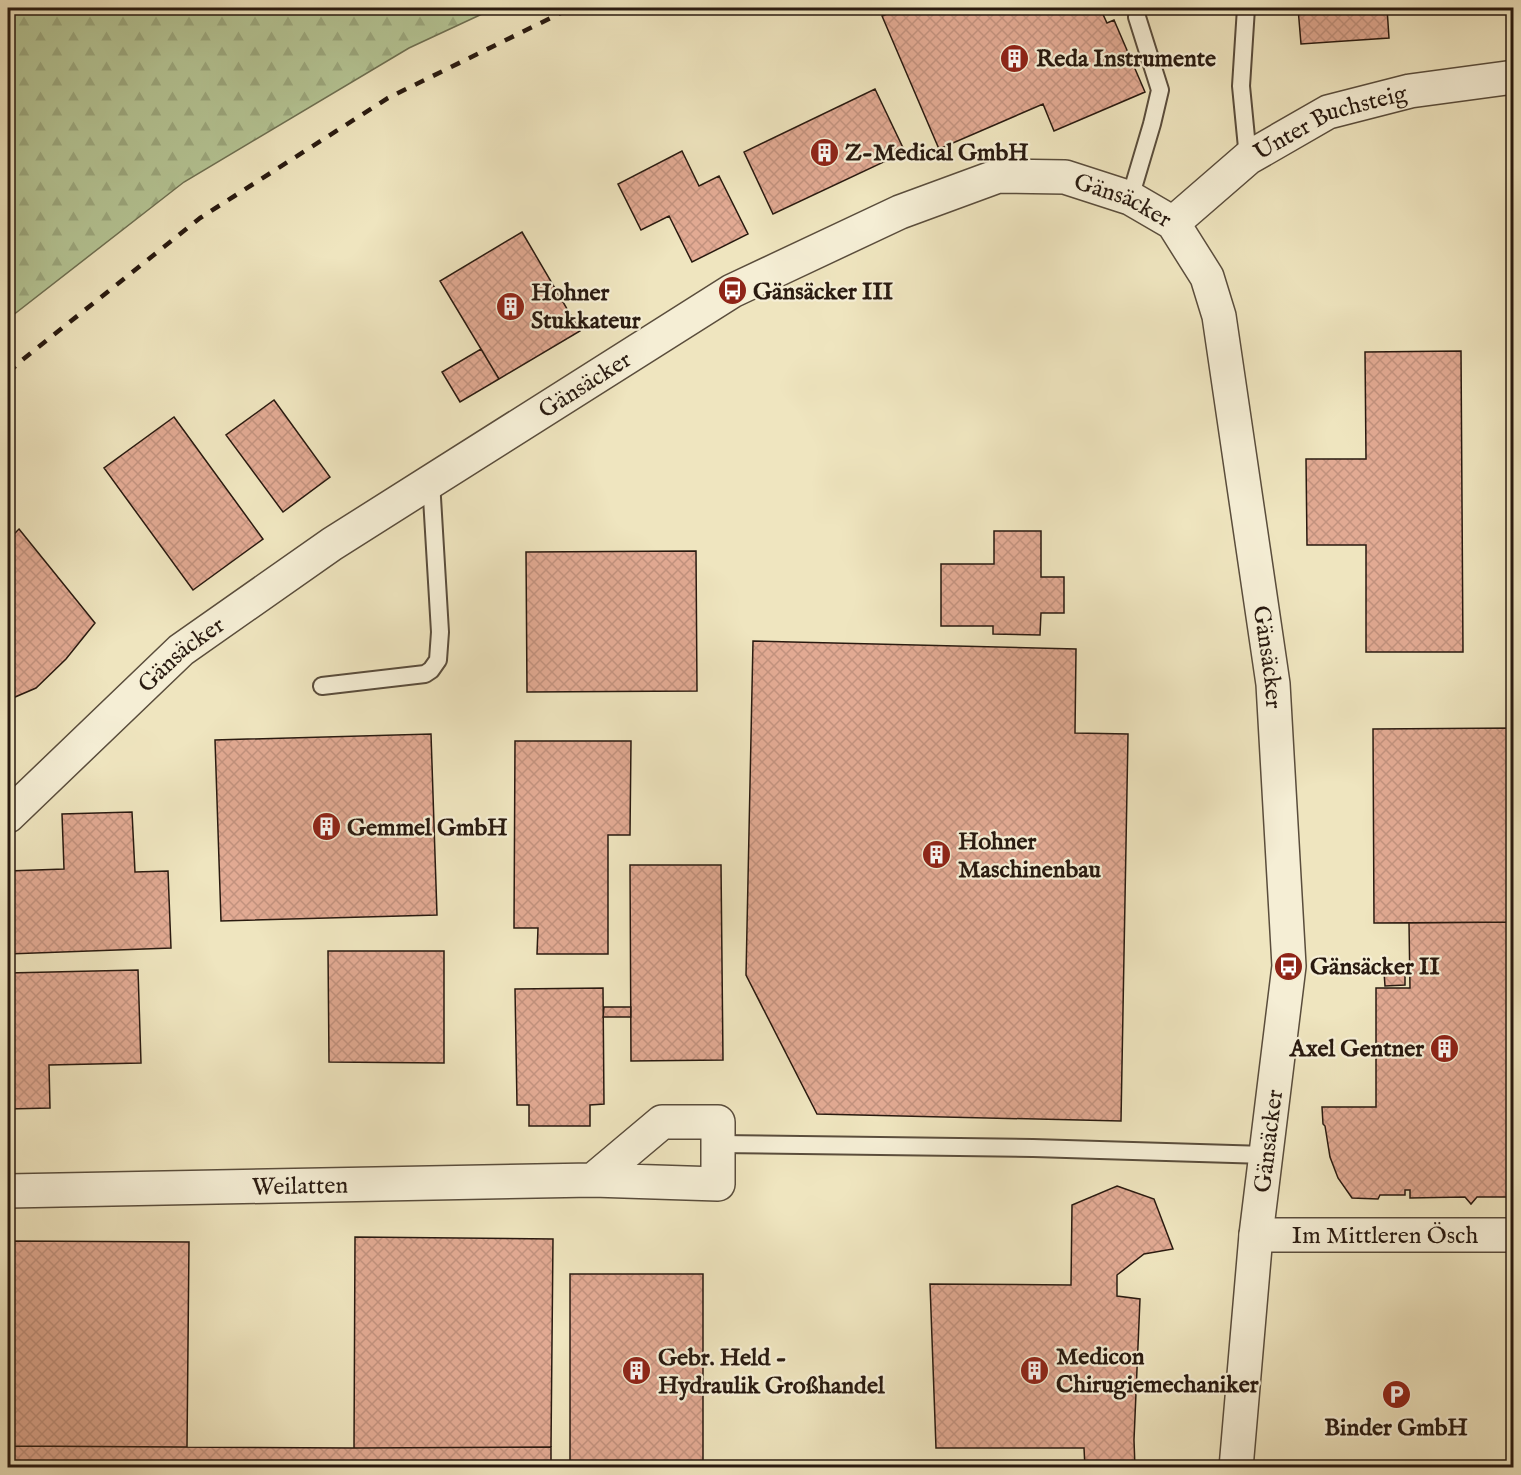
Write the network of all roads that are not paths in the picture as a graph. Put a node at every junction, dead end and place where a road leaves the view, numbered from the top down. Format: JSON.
{"nodes":[{"id":1,"x":1246,"y":8,"type":"edge"},
{"id":2,"x":1137,"y":17,"type":"dead end"},
{"id":3,"x":1514,"y":77,"type":"edge"},
{"id":4,"x":1248,"y":158,"type":"junction"},
{"id":5,"x":1130,"y":198,"type":"junction"},
{"id":6,"x":1173,"y":223,"type":"junction"},
{"id":7,"x":431,"y":481,"type":"junction"},
{"id":8,"x":322,"y":686,"type":"dead end"},
{"id":9,"x":8,"y":816,"type":"edge"},
{"id":10,"x":718,"y":1144,"type":"junction"},
{"id":11,"x":1266,"y":1155,"type":"junction"},
{"id":12,"x":592,"y":1180,"type":"junction"},
{"id":13,"x":8,"y":1191,"type":"edge"},
{"id":14,"x":1256,"y":1235,"type":"junction"},
{"id":15,"x":1514,"y":1235,"type":"edge"},
{"id":16,"x":1236,"y":1467,"type":"edge"}],
"edges":[{"from":1,"to":4,"type":"lane"},
{"from":2,"to":5,"type":"lane"},
{"from":3,"to":4,"type":"street","name":"Unter Buchsteig"},
{"from":4,"to":6,"type":"street","name":"Unter Buchsteig"},
{"from":5,"to":6,"type":"street","name":"Gänsäcker"},
{"from":5,"to":7,"type":"street","name":"Gänsäcker"},
{"from":6,"to":11,"type":"street","name":"Gänsäcker"},
{"from":7,"to":8,"type":"lane"},
{"from":7,"to":9,"type":"street","name":"Gänsäcker"},
{"from":10,"to":11,"type":"lane"},
{"from":10,"to":12,"type":"street","name":"Weilatten"},
{"from":10,"to":12,"type":"street","name":"Weilatten"},
{"from":11,"to":14,"type":"street","name":"Gänsäcker"},
{"from":12,"to":13,"type":"street","name":"Weilatten"},
{"from":14,"to":15,"type":"street","name":"Im Mittleren Ösch"},
{"from":14,"to":16,"type":"street","name":"Gänsäcker"}]}
